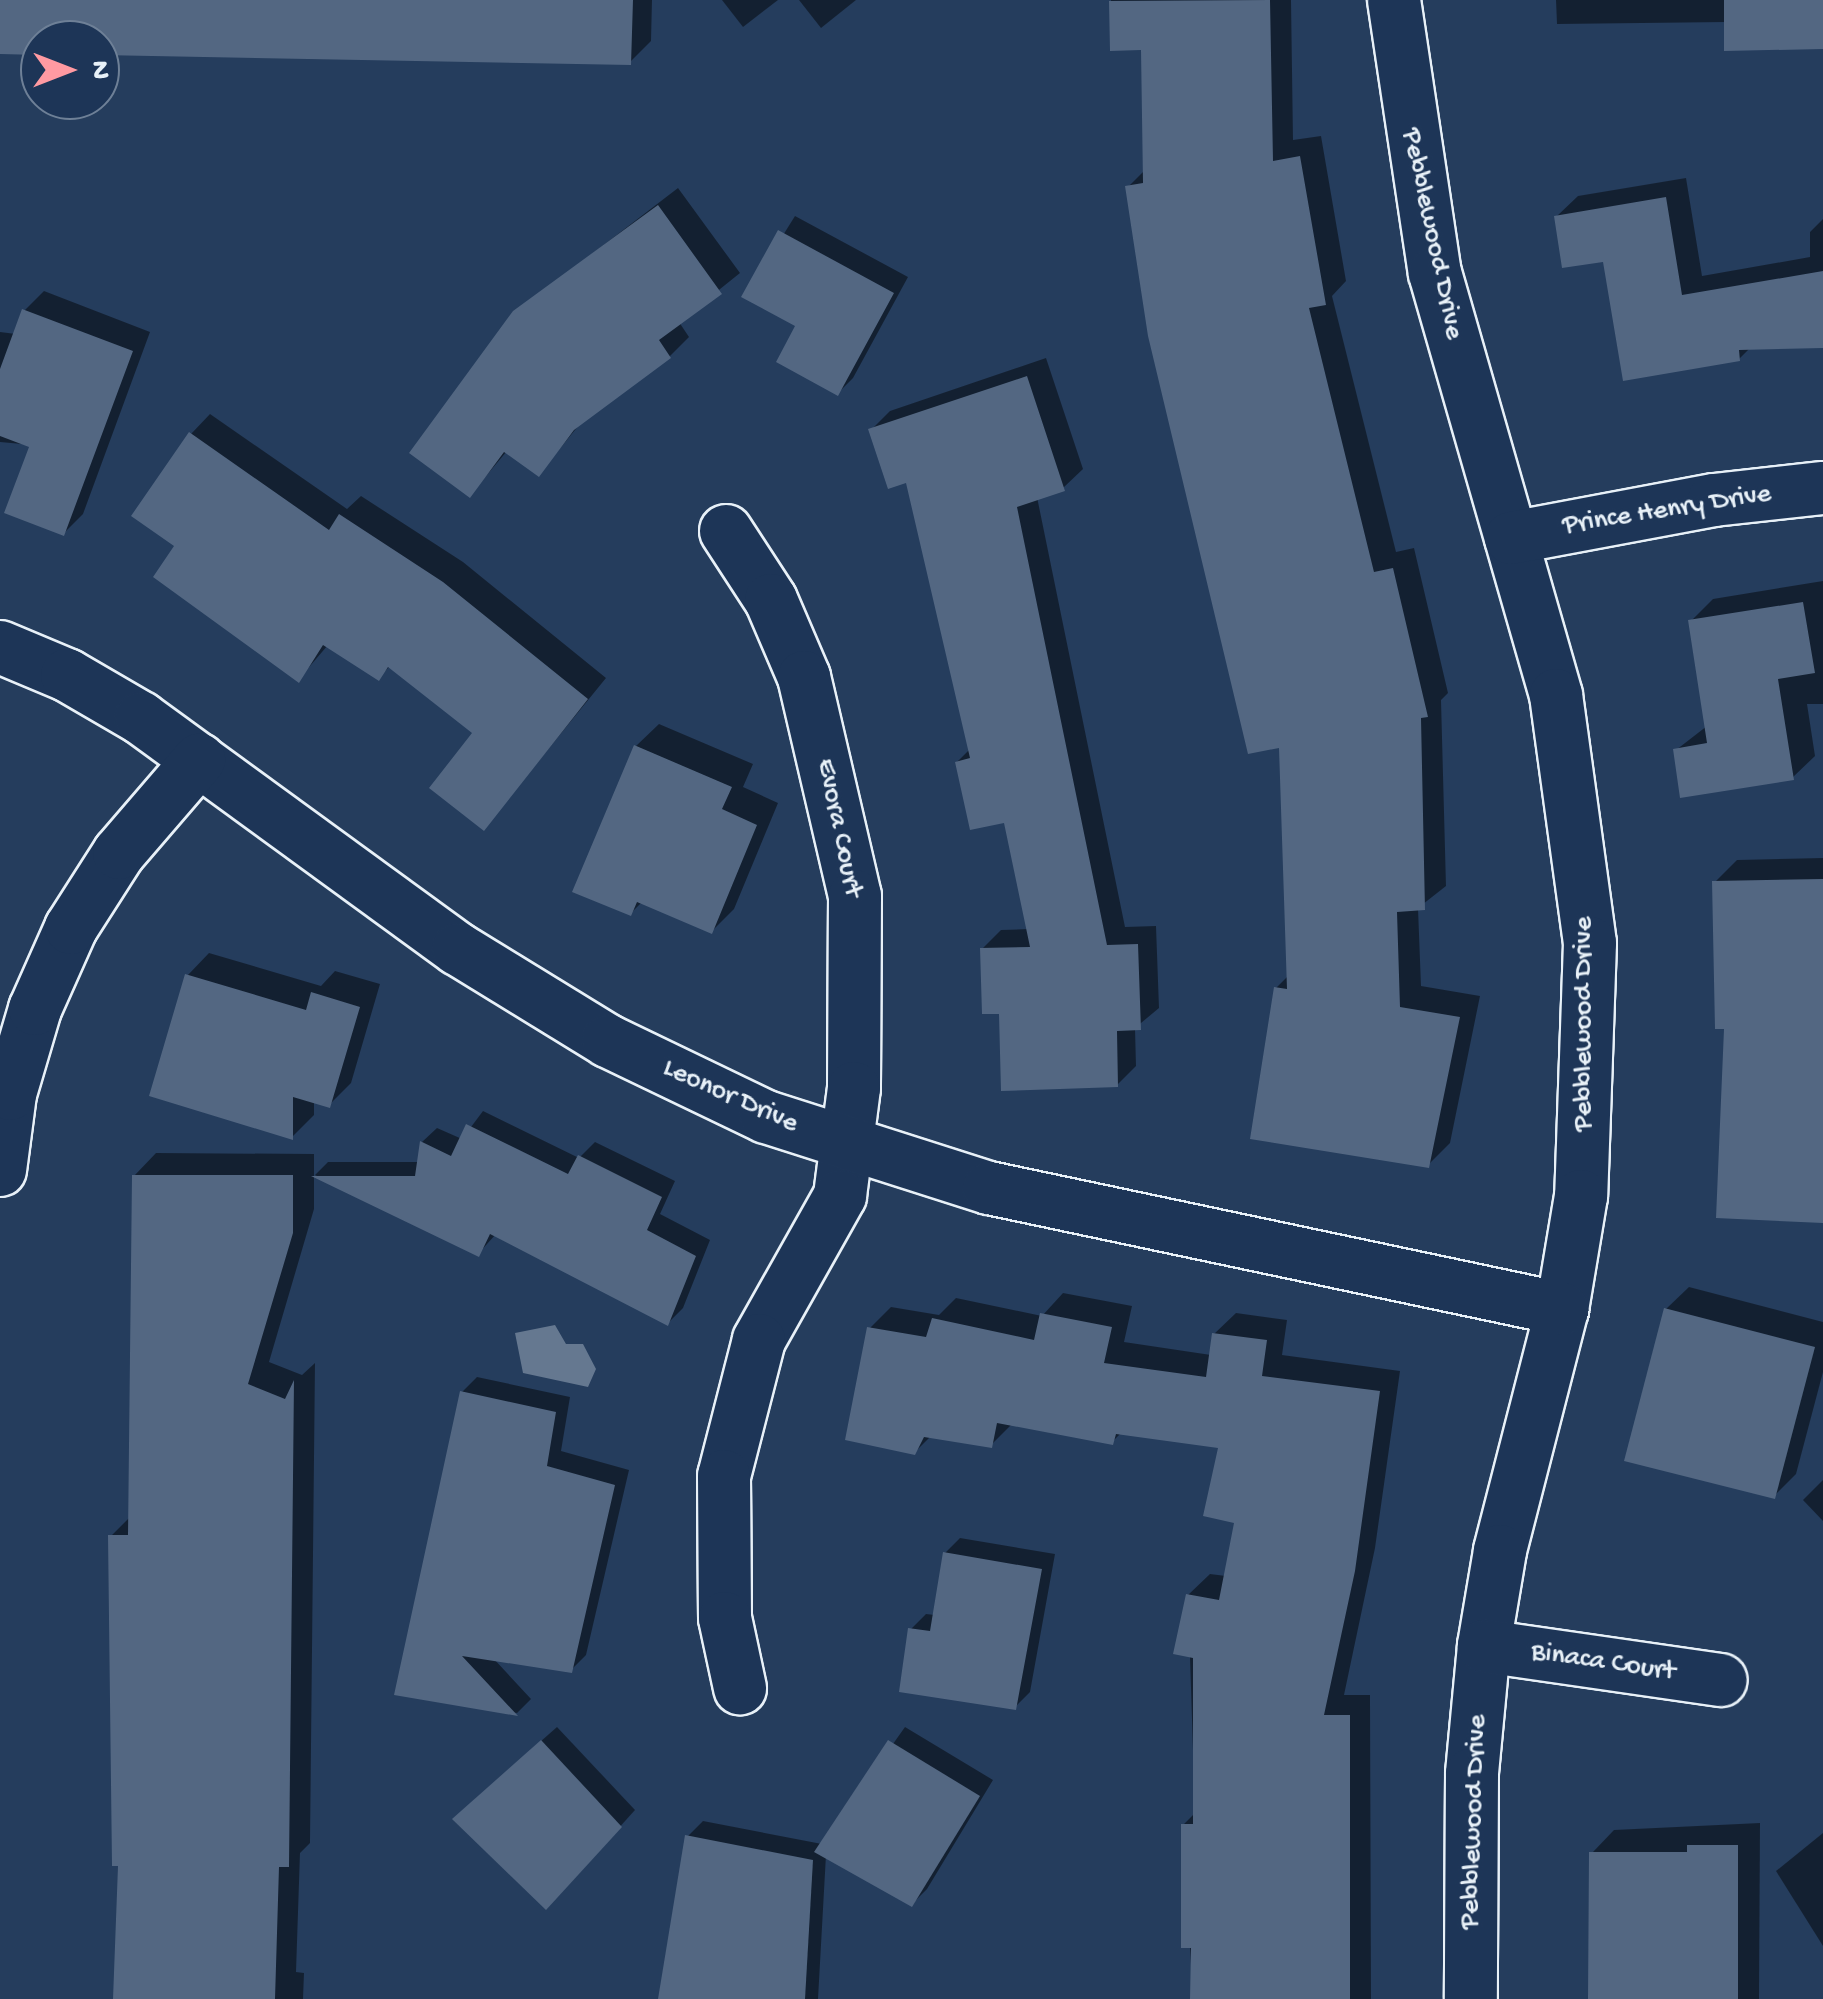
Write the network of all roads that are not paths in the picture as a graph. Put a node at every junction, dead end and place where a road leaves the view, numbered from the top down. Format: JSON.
{"nodes":[{"id":1,"x":1394,"y":0,"type":"edge"},
{"id":2,"x":1823,"y":488,"type":"edge"},
{"id":3,"x":726,"y":532,"type":"dead end"},
{"id":4,"x":1511,"y":538,"type":"junction"},
{"id":5,"x":0,"y":646,"type":"edge"},
{"id":6,"x":198,"y":760,"type":"junction"},
{"id":7,"x":848,"y":1146,"type":"junction"},
{"id":8,"x":0,"y":1170,"type":"edge"},
{"id":9,"x":1562,"y":1309,"type":"junction"},
{"id":10,"x":1484,"y":1646,"type":"junction"},
{"id":11,"x":1722,"y":1680,"type":"dead end"},
{"id":12,"x":740,"y":1688,"type":"dead end"},
{"id":13,"x":1471,"y":1999,"type":"edge"}],
"edges":[{"from":1,"to":4,"type":"street","name":"Pebblewood Drive"},
{"from":2,"to":4,"type":"street","name":"Prince Henry Drive"},
{"from":3,"to":7,"type":"street","name":"Evora Court"},
{"from":4,"to":9,"type":"street","name":"Pebblewood Drive"},
{"from":5,"to":6,"type":"street","name":"Leonor Drive"},
{"from":6,"to":7,"type":"street","name":"Leonor Drive"},
{"from":6,"to":8,"type":"street"},
{"from":7,"to":9,"type":"street","name":"Leonor Drive"},
{"from":7,"to":12,"type":"street","name":"Evora Court"},
{"from":9,"to":10,"type":"street","name":"Pebblewood Drive"},
{"from":10,"to":11,"type":"street","name":"Binaca Court"},
{"from":10,"to":13,"type":"street","name":"Pebblewood Drive"}]}
